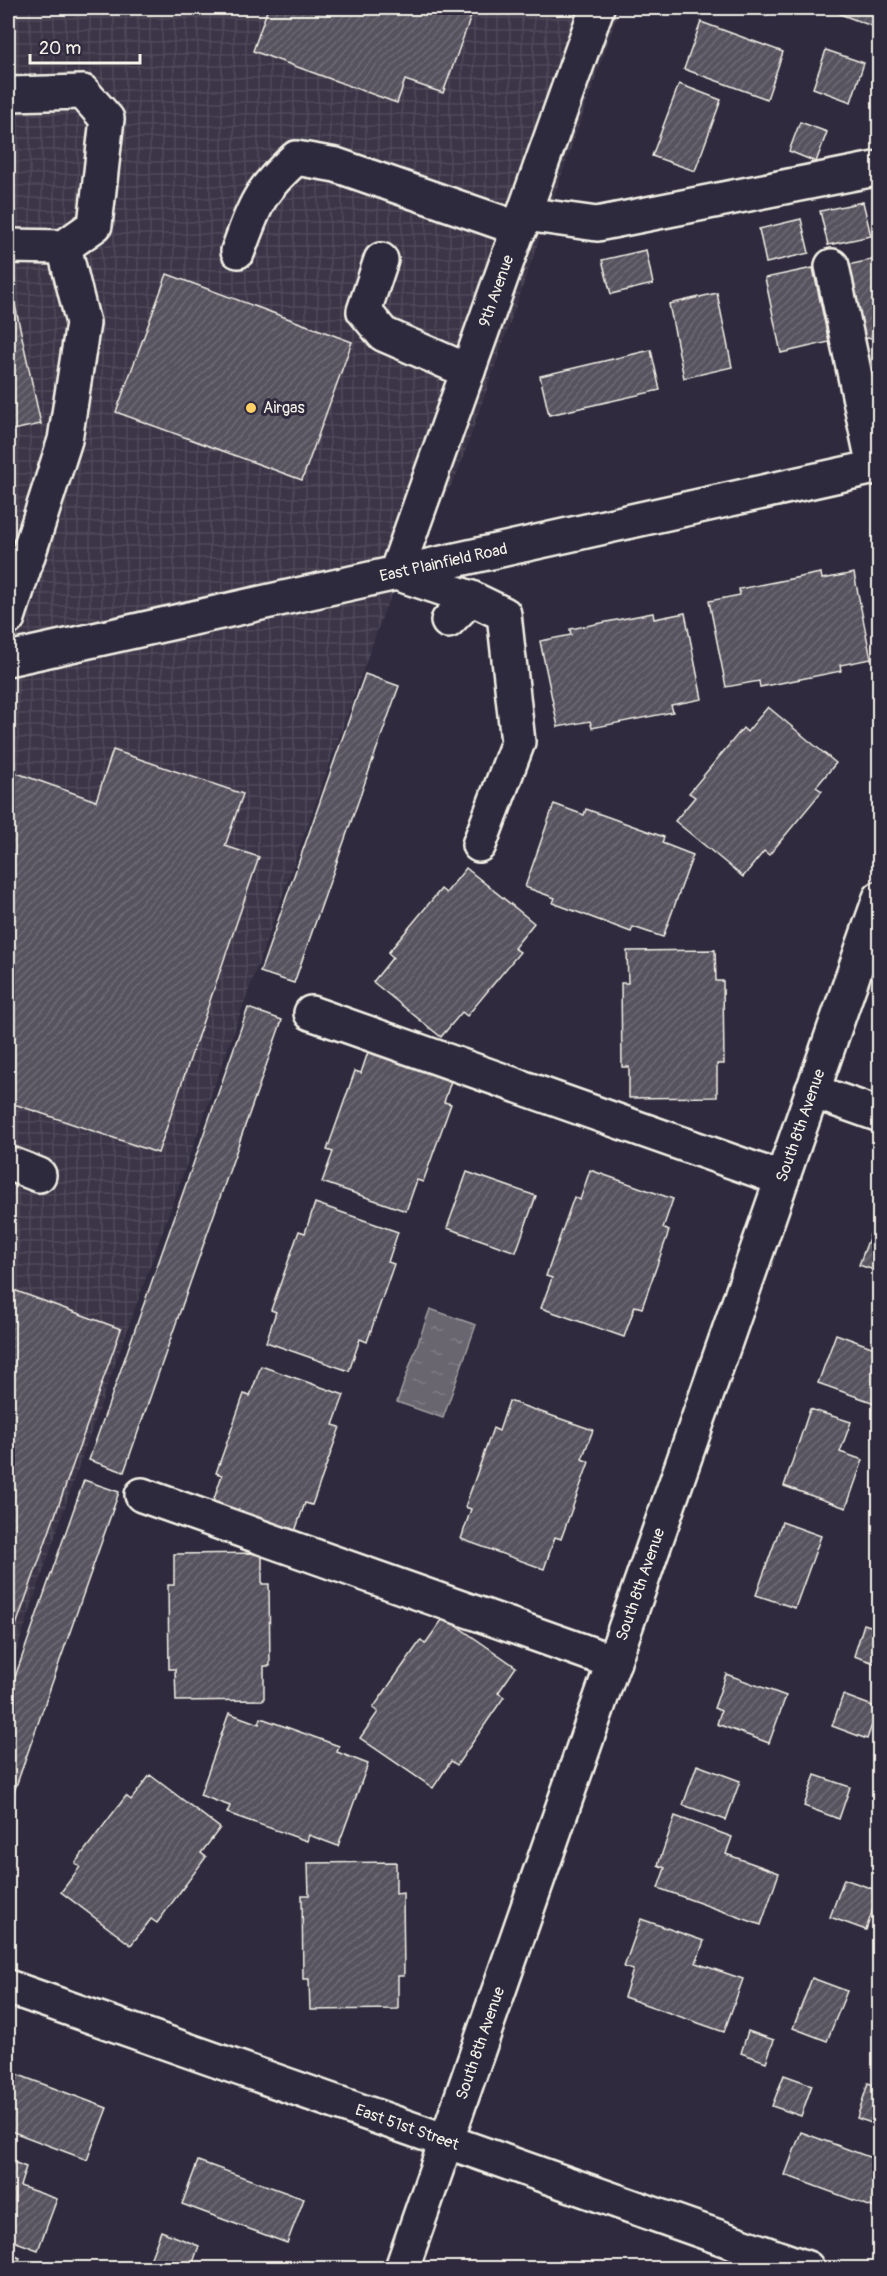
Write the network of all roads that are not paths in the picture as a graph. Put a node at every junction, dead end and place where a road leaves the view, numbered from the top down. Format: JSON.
{"nodes":[{"id":1,"x":597,"y":8,"type":"edge"},
{"id":2,"x":8,"y":96,"type":"edge"},
{"id":3,"x":879,"y":168,"type":"edge"},
{"id":4,"x":522,"y":222,"type":"junction"},
{"id":5,"x":8,"y":246,"type":"edge"},
{"id":6,"x":64,"y":247,"type":"junction"},
{"id":7,"x":238,"y":251,"type":"dead end"},
{"id":8,"x":381,"y":260,"type":"dead end"},
{"id":9,"x":832,"y":266,"type":"dead end"},
{"id":10,"x":468,"y":371,"type":"junction"},
{"id":11,"x":877,"y":466,"type":"edge"},
{"id":12,"x":396,"y":573,"type":"junction"},
{"id":13,"x":471,"y":598,"type":"junction"},
{"id":14,"x":8,"y":618,"type":"edge"},
{"id":15,"x":448,"y":621,"type":"dead end"},
{"id":16,"x":8,"y":659,"type":"edge"},
{"id":17,"x":479,"y":845,"type":"dead end"},
{"id":18,"x":879,"y":898,"type":"edge"},
{"id":19,"x":870,"y":960,"type":"edge"},
{"id":20,"x":311,"y":1012,"type":"dead end"},
{"id":21,"x":812,"y":1091,"type":"junction"},
{"id":22,"x":879,"y":1115,"type":"edge"},
{"id":23,"x":8,"y":1163,"type":"edge"},
{"id":24,"x":39,"y":1175,"type":"dead end"},
{"id":25,"x":782,"y":1179,"type":"junction"},
{"id":26,"x":142,"y":1495,"type":"dead end"},
{"id":27,"x":614,"y":1662,"type":"junction"},
{"id":28,"x":8,"y":1987,"type":"edge"},
{"id":29,"x":446,"y":2141,"type":"junction"},
{"id":30,"x":402,"y":2268,"type":"edge"},
{"id":31,"x":807,"y":2268,"type":"edge"}],
"edges":[{"from":1,"to":4,"type":"street","name":"9th Avenue"},
{"from":2,"to":6,"type":"street"},
{"from":3,"to":4,"type":"street"},
{"from":4,"to":7,"type":"street"},
{"from":4,"to":10,"type":"street","name":"9th Avenue"},
{"from":5,"to":6,"type":"street"},
{"from":6,"to":14,"type":"street"},
{"from":8,"to":10,"type":"street"},
{"from":9,"to":11,"type":"street"},
{"from":10,"to":12,"type":"street","name":"9th Avenue"},
{"from":11,"to":12,"type":"street","name":"East Plainfield Road"},
{"from":12,"to":13,"type":"street"},
{"from":12,"to":16,"type":"street","name":"East Plainfield Road"},
{"from":13,"to":15,"type":"street"},
{"from":13,"to":17,"type":"street"},
{"from":18,"to":19,"type":"street","name":"South 8th Avenue"},
{"from":19,"to":21,"type":"street","name":"South 8th Avenue"},
{"from":20,"to":25,"type":"street"},
{"from":21,"to":22,"type":"street"},
{"from":21,"to":25,"type":"street","name":"South 8th Avenue"},
{"from":23,"to":24,"type":"street"},
{"from":25,"to":27,"type":"street","name":"South 8th Avenue"},
{"from":26,"to":27,"type":"street"},
{"from":27,"to":29,"type":"street","name":"South 8th Avenue"},
{"from":28,"to":29,"type":"street","name":"East 51st Street"},
{"from":29,"to":30,"type":"street","name":"South 8th Avenue"},
{"from":29,"to":31,"type":"street","name":"East 51st Street"}]}
